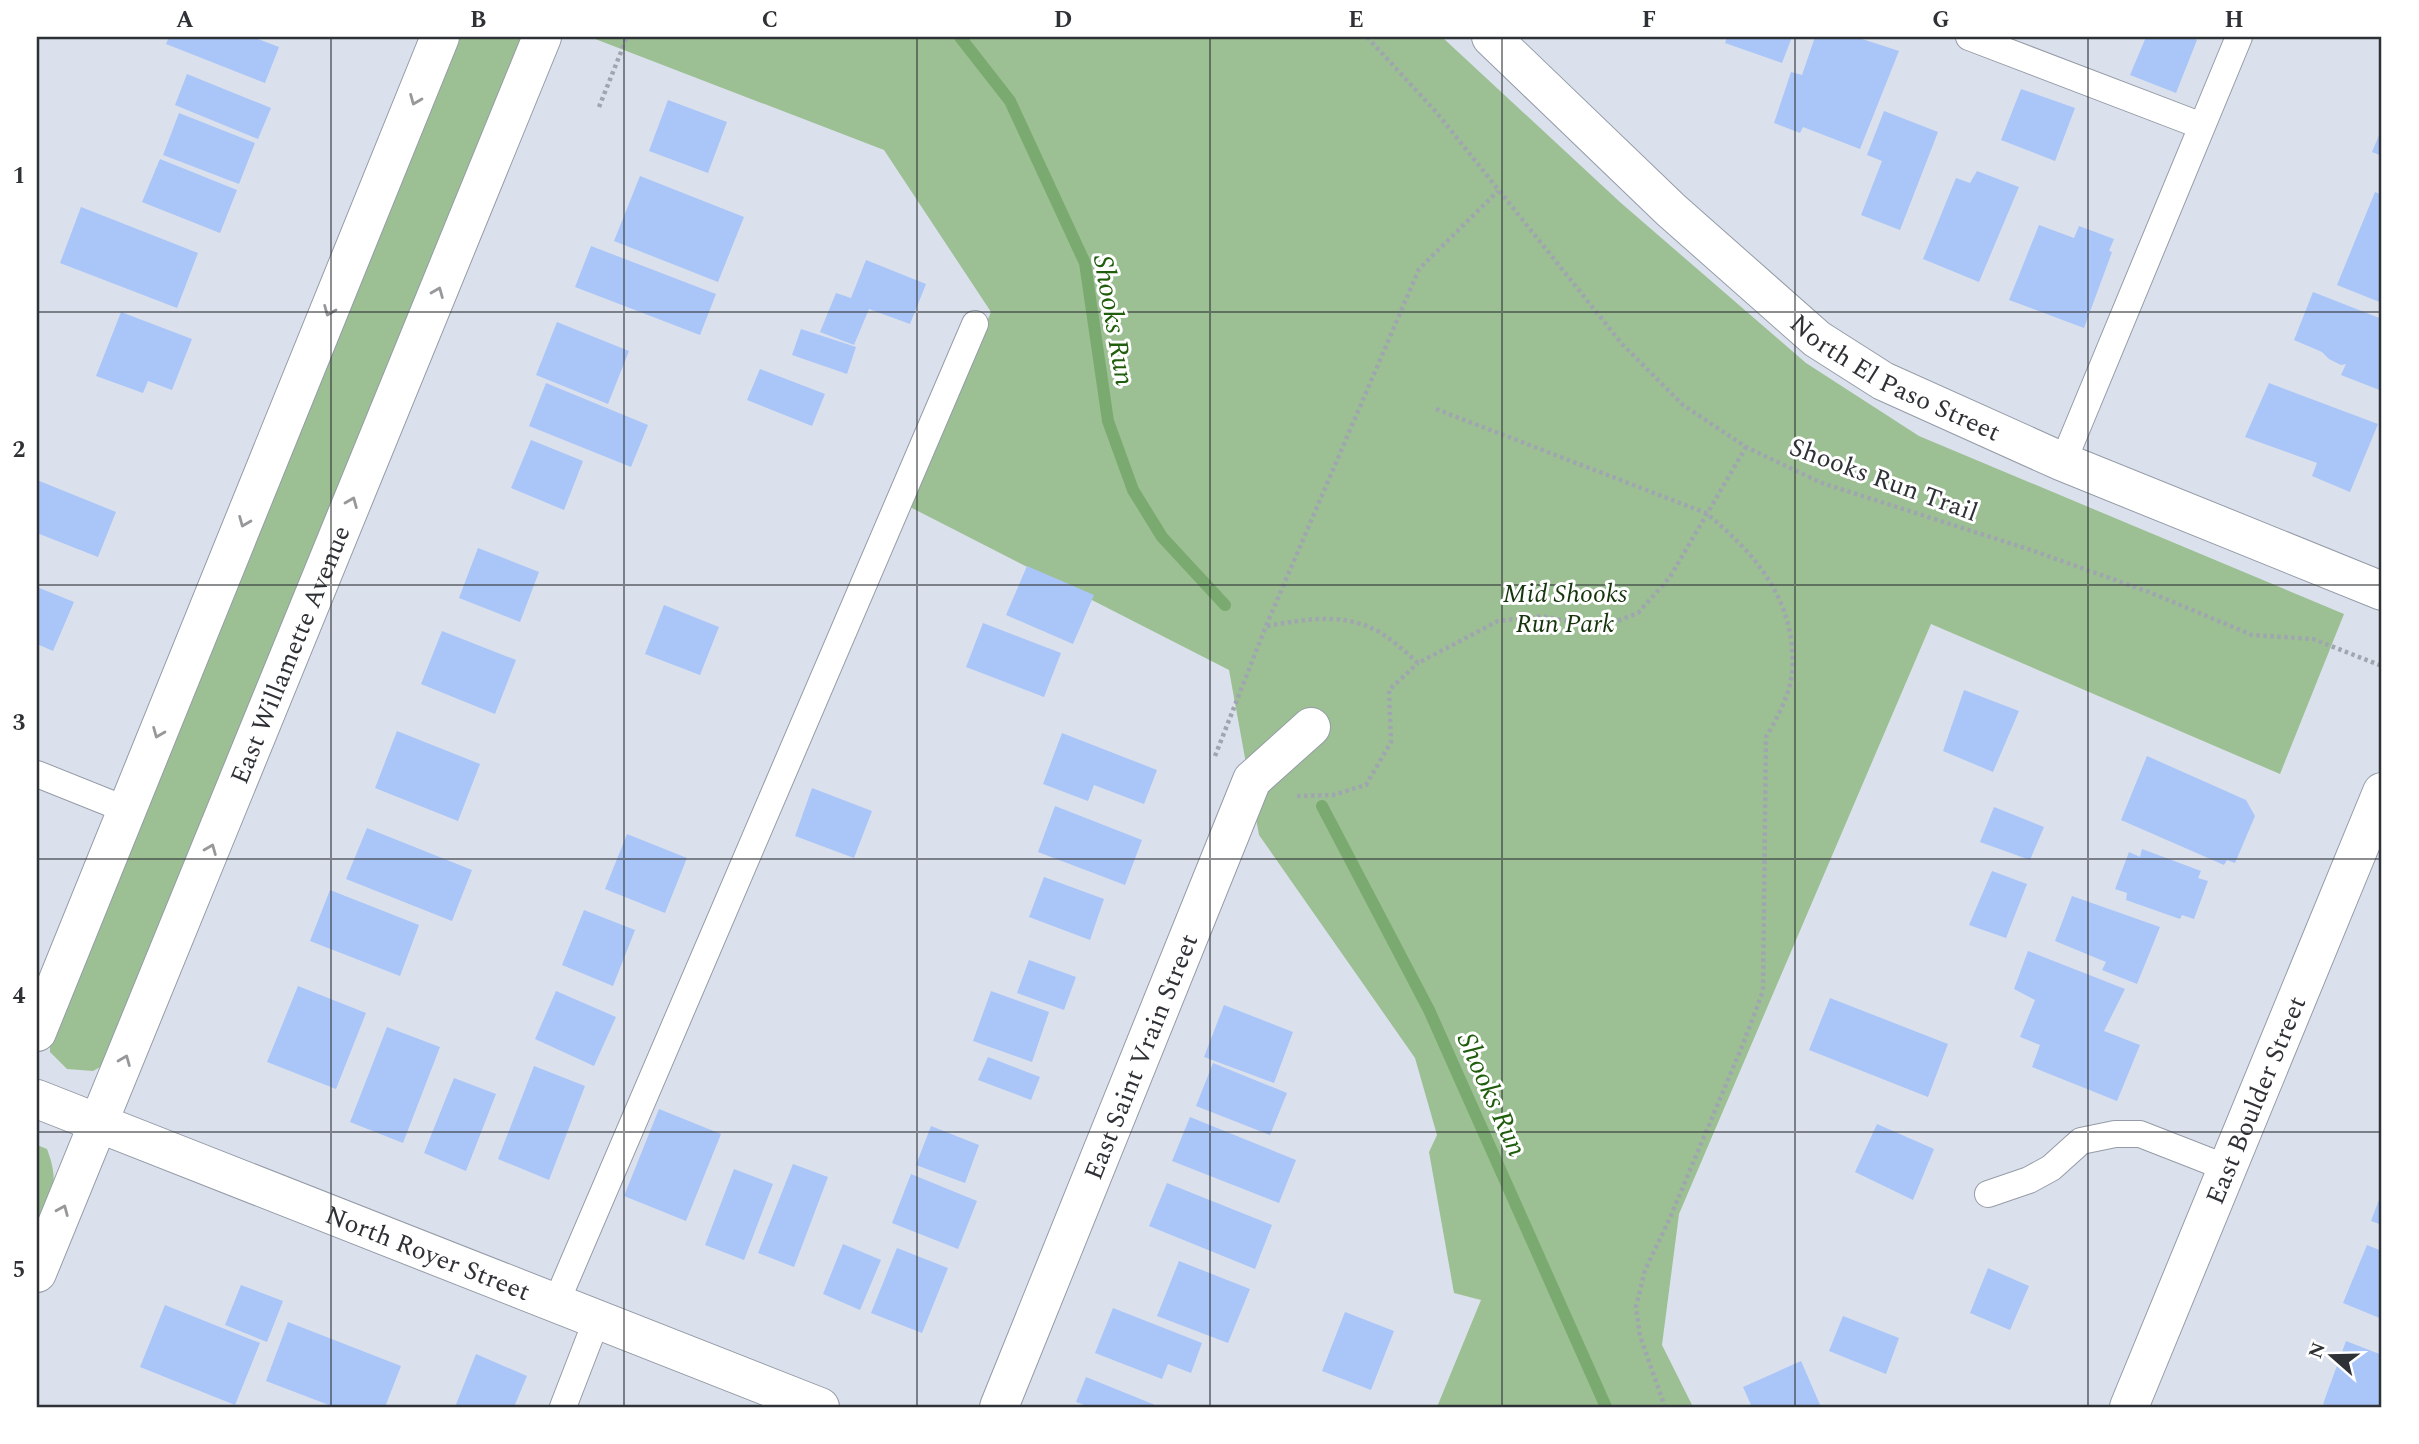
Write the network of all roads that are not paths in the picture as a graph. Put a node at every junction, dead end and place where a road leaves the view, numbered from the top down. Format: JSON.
{"nodes":[{"id":1,"x":440,"y":37,"type":"edge"},
{"id":2,"x":542,"y":37,"type":"edge"},
{"id":3,"x":1491,"y":37,"type":"edge"},
{"id":4,"x":1969,"y":37,"type":"edge"},
{"id":5,"x":2239,"y":37,"type":"edge"},
{"id":6,"x":2202,"y":126,"type":"junction"},
{"id":7,"x":975,"y":324,"type":"dead end"},
{"id":8,"x":2063,"y":462,"type":"junction"},
{"id":9,"x":2382,"y":592,"type":"edge"},
{"id":10,"x":1311,"y":726,"type":"dead end"},
{"id":11,"x":37,"y":774,"type":"edge"},
{"id":12,"x":2380,"y":805,"type":"edge"},
{"id":13,"x":127,"y":810,"type":"junction"},
{"id":14,"x":37,"y":1032,"type":"edge"},
{"id":15,"x":37,"y":1099,"type":"edge"},
{"id":16,"x":99,"y":1123,"type":"junction"},
{"id":17,"x":2227,"y":1168,"type":"junction"},
{"id":18,"x":1988,"y":1194,"type":"dead end"},
{"id":19,"x":37,"y":1273,"type":"edge"},
{"id":20,"x":556,"y":1303,"type":"junction"},
{"id":21,"x":597,"y":1319,"type":"junction"},
{"id":22,"x":563,"y":1407,"type":"edge"},
{"id":23,"x":820,"y":1407,"type":"edge"},
{"id":24,"x":999,"y":1407,"type":"edge"},
{"id":25,"x":2129,"y":1407,"type":"edge"}],
"edges":[{"from":1,"to":13,"type":"street","one_way":true},
{"from":16,"to":2,"type":"street","name":"East Willamette Avenue","one_way":true},
{"from":3,"to":8,"type":"street","name":"North El Paso Street"},
{"from":4,"to":6,"type":"lane"},
{"from":5,"to":6,"type":"lane"},
{"from":6,"to":8,"type":"lane"},
{"from":7,"to":20,"type":"lane"},
{"from":8,"to":9,"type":"street","name":"North El Paso Street"},
{"from":10,"to":24,"type":"street","name":"East Saint Vrain Street"},
{"from":11,"to":13,"type":"lane"},
{"from":12,"to":17,"type":"street","name":"East Boulder Street"},
{"from":13,"to":14,"type":"street"},
{"from":15,"to":16,"type":"street","name":"North Royer Street"},
{"from":19,"to":16,"type":"street","name":"East Willamette Avenue","one_way":true},
{"from":16,"to":20,"type":"street","name":"North Royer Street"},
{"from":17,"to":18,"type":"lane"},
{"from":17,"to":25,"type":"street","name":"East Boulder Street"},
{"from":20,"to":21,"type":"street","name":"North Royer Street"},
{"from":21,"to":22,"type":"lane"},
{"from":21,"to":23,"type":"street","name":"North Royer Street"}]}
